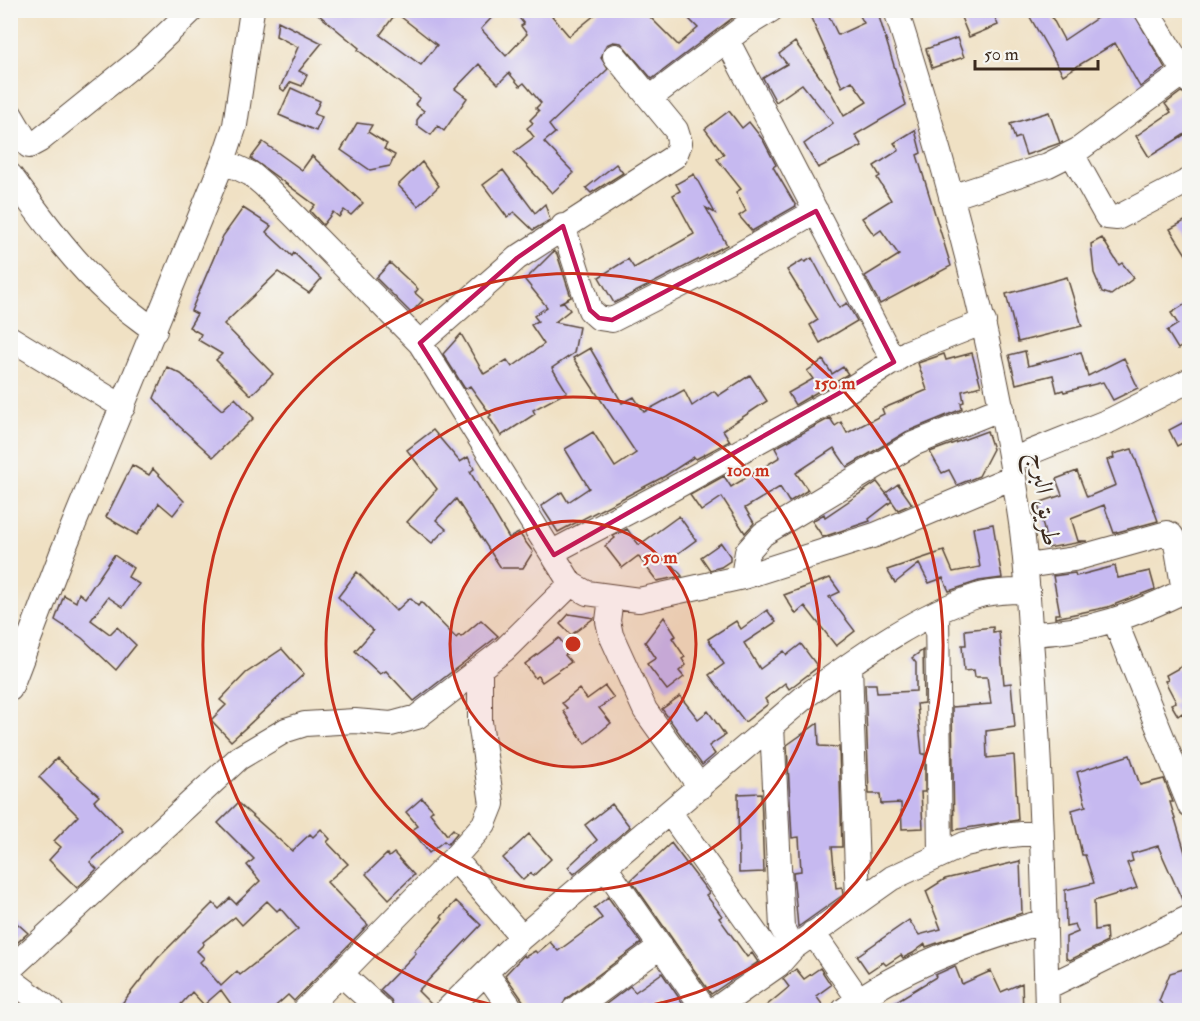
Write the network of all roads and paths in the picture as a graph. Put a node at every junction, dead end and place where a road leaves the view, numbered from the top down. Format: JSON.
{"nodes":[{"id":1,"x":192,"y":10,"type":"edge"},
{"id":2,"x":252,"y":10,"type":"edge"},
{"id":3,"x":771,"y":10,"type":"edge"},
{"id":4,"x":896,"y":10,"type":"edge"},
{"id":5,"x":1146,"y":10,"type":"edge"},
{"id":6,"x":727,"y":40,"type":"junction"},
{"id":7,"x":615,"y":56,"type":"dead end"},
{"id":8,"x":1186,"y":77,"type":"edge"},
{"id":9,"x":650,"y":98,"type":"junction"},
{"id":10,"x":10,"y":114,"type":"edge"},
{"id":11,"x":20,"y":153,"type":"edge"},
{"id":12,"x":1072,"y":154,"type":"junction"},
{"id":13,"x":223,"y":160,"type":"junction"},
{"id":14,"x":10,"y":175,"type":"edge"},
{"id":15,"x":1190,"y":180,"type":"edge"},
{"id":16,"x":951,"y":197,"type":"junction"},
{"id":17,"x":816,"y":211,"type":"junction"},
{"id":18,"x":563,"y":226,"type":"junction"},
{"id":19,"x":984,"y":322,"type":"junction"},
{"id":20,"x":155,"y":331,"type":"junction"},
{"id":21,"x":10,"y":338,"type":"edge"},
{"id":22,"x":420,"y":344,"type":"junction"},
{"id":23,"x":894,"y":362,"type":"junction"},
{"id":24,"x":1190,"y":380,"type":"edge"},
{"id":25,"x":123,"y":407,"type":"junction"},
{"id":26,"x":1002,"y":408,"type":"junction"},
{"id":27,"x":1012,"y":469,"type":"junction"},
{"id":28,"x":554,"y":555,"type":"junction"},
{"id":29,"x":1026,"y":566,"type":"junction"},
{"id":30,"x":744,"y":577,"type":"junction"},
{"id":31,"x":571,"y":584,"type":"junction"},
{"id":32,"x":1187,"y":589,"type":"edge"},
{"id":33,"x":1028,"y":590,"type":"junction"},
{"id":34,"x":611,"y":598,"type":"junction"},
{"id":35,"x":937,"y":612,"type":"junction"},
{"id":36,"x":1115,"y":621,"type":"junction"},
{"id":37,"x":1030,"y":634,"type":"junction"},
{"id":38,"x":850,"y":665,"type":"junction"},
{"id":39,"x":480,"y":669,"type":"junction"},
{"id":40,"x":10,"y":689,"type":"edge"},
{"id":41,"x":772,"y":726,"type":"junction"},
{"id":42,"x":700,"y":787,"type":"junction"},
{"id":43,"x":1190,"y":806,"type":"edge"},
{"id":44,"x":670,"y":813,"type":"junction"},
{"id":45,"x":1041,"y":832,"type":"junction"},
{"id":46,"x":940,"y":854,"type":"junction"},
{"id":47,"x":454,"y":858,"type":"junction"},
{"id":48,"x":605,"y":867,"type":"junction"},
{"id":49,"x":858,"y":901,"type":"junction"},
{"id":50,"x":1190,"y":916,"type":"edge"},
{"id":51,"x":1045,"y":921,"type":"junction"},
{"id":52,"x":813,"y":933,"type":"junction"},
{"id":53,"x":522,"y":937,"type":"junction"},
{"id":54,"x":661,"y":946,"type":"junction"},
{"id":55,"x":786,"y":956,"type":"junction"},
{"id":56,"x":1046,"y":958,"type":"junction"},
{"id":57,"x":10,"y":969,"type":"edge"},
{"id":58,"x":1080,"y":971,"type":"junction"},
{"id":59,"x":486,"y":973,"type":"junction"},
{"id":60,"x":341,"y":974,"type":"junction"},
{"id":61,"x":10,"y":979,"type":"edge"},
{"id":62,"x":1044,"y":1003,"type":"edge"},
{"id":63,"x":856,"y":1007,"type":"edge"},
{"id":64,"x":51,"y":1011,"type":"edge"},
{"id":65,"x":305,"y":1011,"type":"edge"},
{"id":66,"x":381,"y":1011,"type":"edge"},
{"id":67,"x":447,"y":1011,"type":"edge"},
{"id":68,"x":512,"y":1011,"type":"edge"},
{"id":69,"x":574,"y":1011,"type":"edge"},
{"id":70,"x":705,"y":1011,"type":"edge"},
{"id":71,"x":714,"y":1011,"type":"edge"}],
"edges":[{"from":1,"to":11,"type":"street"},
{"from":2,"to":13,"type":"street"},
{"from":3,"to":6,"type":"street"},
{"from":4,"to":16,"type":"street","name":"طريق البرج"},
{"from":5,"to":8,"type":"street"},
{"from":6,"to":9,"type":"street"},
{"from":6,"to":17,"type":"street"},
{"from":7,"to":9,"type":"street"},
{"from":8,"to":12,"type":"street"},
{"from":9,"to":18,"type":"street"},
{"from":10,"to":11,"type":"street"},
{"from":12,"to":15,"type":"street"},
{"from":12,"to":16,"type":"street"},
{"from":13,"to":20,"type":"street"},
{"from":13,"to":22,"type":"street"},
{"from":14,"to":20,"type":"street"},
{"from":16,"to":19,"type":"street","name":"طريق البرج"},
{"from":17,"to":18,"type":"street"},
{"from":17,"to":23,"type":"street"},
{"from":18,"to":22,"type":"street"},
{"from":19,"to":23,"type":"street"},
{"from":19,"to":26,"type":"street","name":"طريق البرج"},
{"from":20,"to":25,"type":"street"},
{"from":21,"to":25,"type":"street"},
{"from":22,"to":28,"type":"street"},
{"from":23,"to":28,"type":"street"},
{"from":24,"to":27,"type":"street"},
{"from":25,"to":40,"type":"street"},
{"from":26,"to":27,"type":"street","name":"طريق البرج"},
{"from":26,"to":30,"type":"street"},
{"from":27,"to":29,"type":"street","name":"طريق البرج"},
{"from":27,"to":30,"type":"street"},
{"from":28,"to":31,"type":"street"},
{"from":29,"to":32,"type":"street"},
{"from":29,"to":33,"type":"street","name":"طريق البرج"},
{"from":30,"to":34,"type":"street"},
{"from":31,"to":34,"type":"street"},
{"from":31,"to":39,"type":"street"},
{"from":32,"to":36,"type":"street"},
{"from":33,"to":35,"type":"street"},
{"from":33,"to":37,"type":"street","name":"طريق البرج"},
{"from":34,"to":42,"type":"street"},
{"from":35,"to":38,"type":"street"},
{"from":35,"to":46,"type":"street"},
{"from":36,"to":37,"type":"street"},
{"from":36,"to":43,"type":"street"},
{"from":37,"to":45,"type":"street","name":"طريق البرج"},
{"from":38,"to":41,"type":"street"},
{"from":38,"to":49,"type":"street"},
{"from":39,"to":47,"type":"street"},
{"from":39,"to":57,"type":"street"},
{"from":41,"to":42,"type":"street"},
{"from":41,"to":55,"type":"street"},
{"from":42,"to":44,"type":"street"},
{"from":44,"to":48,"type":"street"},
{"from":44,"to":55,"type":"street"},
{"from":45,"to":46,"type":"street"},
{"from":45,"to":51,"type":"street","name":"طريق البرج"},
{"from":46,"to":49,"type":"street"},
{"from":47,"to":53,"type":"street"},
{"from":47,"to":60,"type":"street"},
{"from":48,"to":53,"type":"street"},
{"from":48,"to":54,"type":"street"},
{"from":49,"to":52,"type":"street"},
{"from":50,"to":58,"type":"street"},
{"from":51,"to":56,"type":"street","name":"طريق البرج"},
{"from":51,"to":63,"type":"street"},
{"from":52,"to":55,"type":"street"},
{"from":52,"to":63,"type":"street"},
{"from":53,"to":59,"type":"street"},
{"from":54,"to":69,"type":"street"},
{"from":54,"to":70,"type":"street"},
{"from":55,"to":71,"type":"street"},
{"from":56,"to":58,"type":"street"},
{"from":56,"to":62,"type":"street","name":"طريق البرج"},
{"from":58,"to":62,"type":"street"},
{"from":59,"to":67,"type":"street"},
{"from":59,"to":68,"type":"street"},
{"from":60,"to":65,"type":"street"},
{"from":60,"to":66,"type":"street"},
{"from":61,"to":64,"type":"street"}]}
